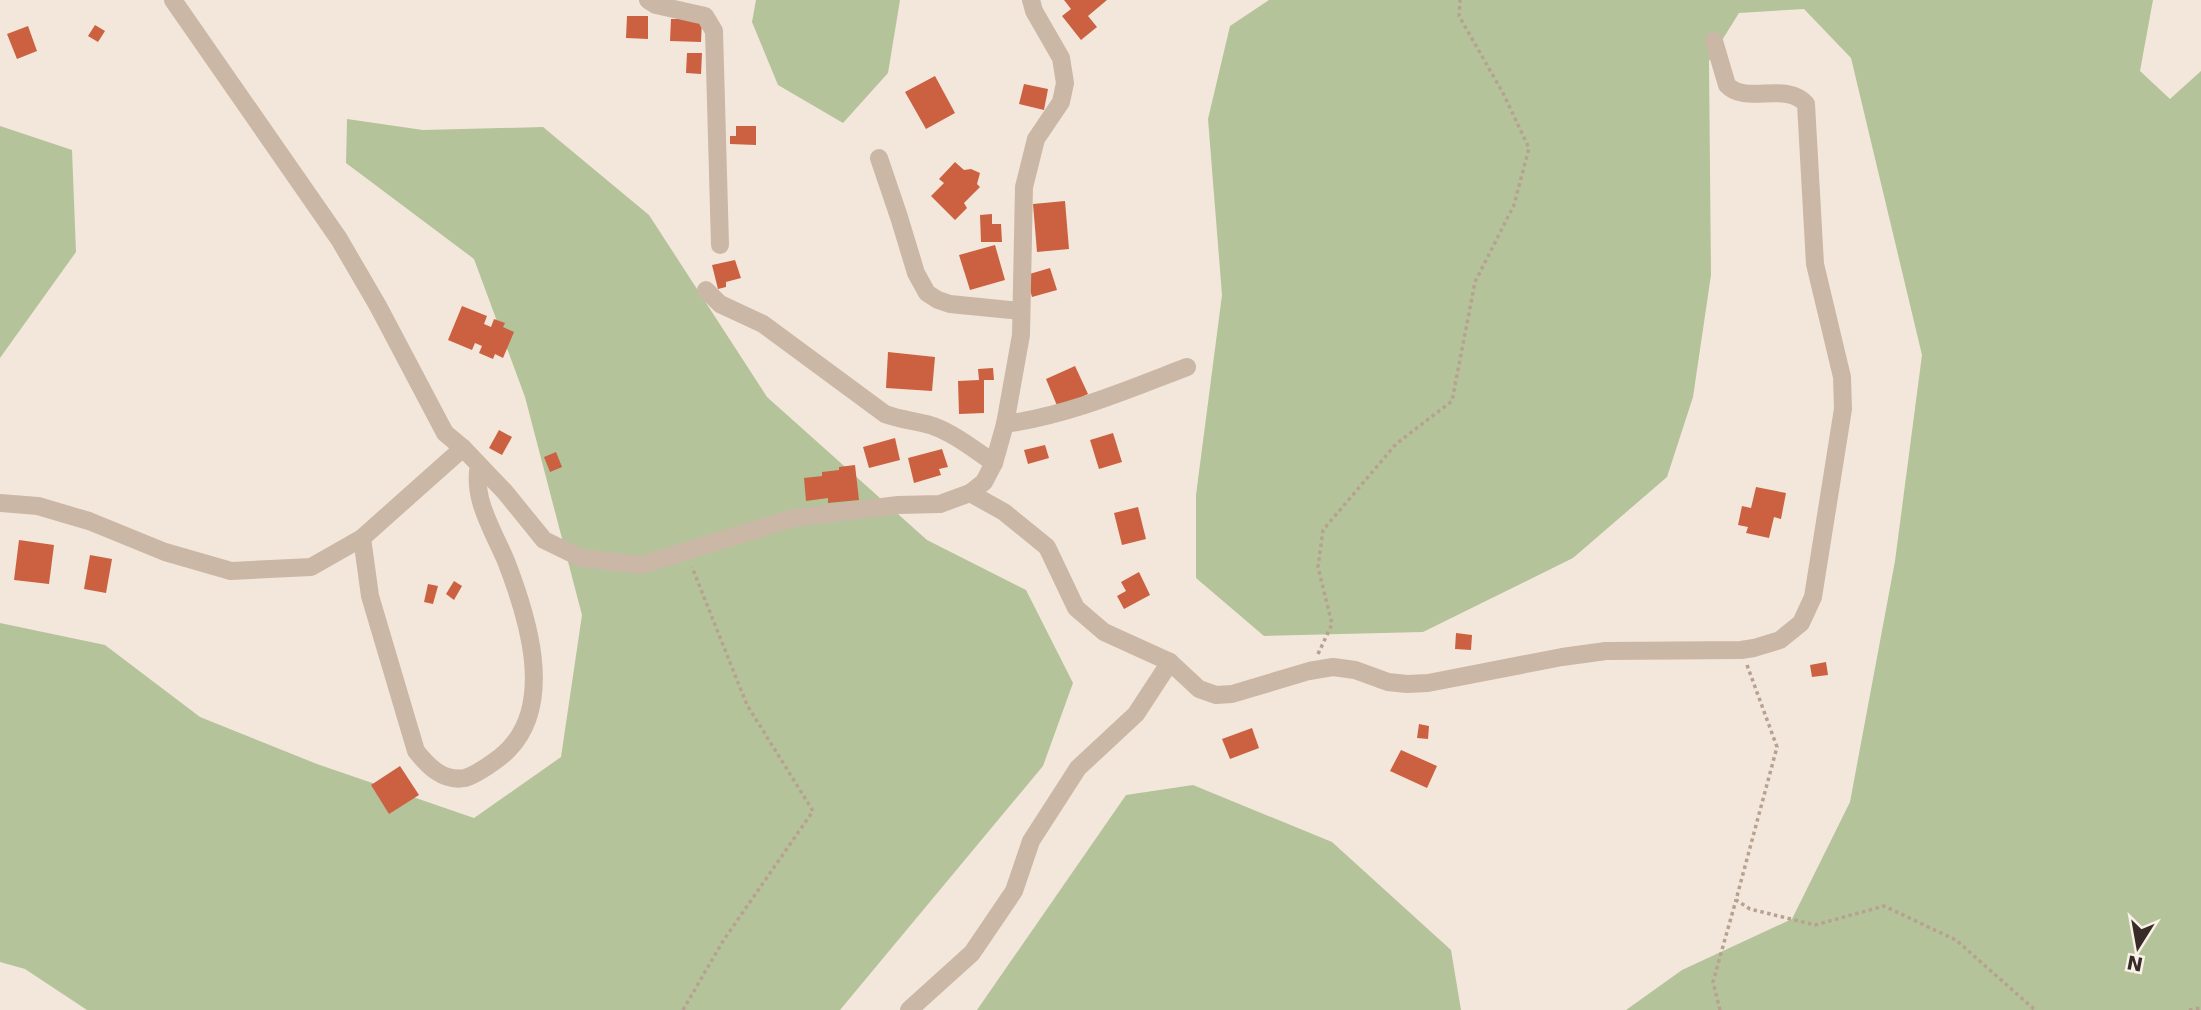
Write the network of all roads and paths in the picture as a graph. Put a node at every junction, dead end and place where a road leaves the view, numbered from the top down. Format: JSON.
{"nodes":[{"id":1,"x":173,"y":0,"type":"edge"},
{"id":2,"x":648,"y":0,"type":"edge"},
{"id":3,"x":1031,"y":0,"type":"edge"},
{"id":4,"x":1460,"y":0,"type":"edge"},
{"id":5,"x":1714,"y":41,"type":"dead end"},
{"id":6,"x":879,"y":158,"type":"dead end"},
{"id":7,"x":720,"y":245,"type":"dead end"},
{"id":8,"x":706,"y":290,"type":"dead end"},
{"id":9,"x":1021,"y":311,"type":"junction"},
{"id":10,"x":1187,"y":367,"type":"dead end"},
{"id":11,"x":1005,"y":424,"type":"junction"},
{"id":12,"x":463,"y":448,"type":"junction"},
{"id":13,"x":994,"y":463,"type":"junction"},
{"id":14,"x":479,"y":465,"type":"junction"},
{"id":15,"x":970,"y":493,"type":"junction"},
{"id":16,"x":0,"y":503,"type":"edge"},
{"id":17,"x":362,"y":538,"type":"junction"},
{"id":18,"x":685,"y":552,"type":"junction"},
{"id":19,"x":1741,"y":650,"type":"junction"},
{"id":20,"x":1170,"y":662,"type":"junction"},
{"id":21,"x":1309,"y":671,"type":"junction"},
{"id":22,"x":1736,"y":900,"type":"junction"},
{"id":23,"x":2201,"y":1008,"type":"edge"},
{"id":24,"x":683,"y":1010,"type":"edge"},
{"id":25,"x":909,"y":1010,"type":"edge"},
{"id":26,"x":1720,"y":1010,"type":"edge"},
{"id":27,"x":2035,"y":1010,"type":"edge"},
{"id":28,"x":2189,"y":1010,"type":"edge"}],
"edges":[{"from":1,"to":12,"type":"street"},
{"from":2,"to":7,"type":"street"},
{"from":3,"to":9,"type":"street"},
{"from":4,"to":21,"type":"path"},
{"from":5,"to":19,"type":"street"},
{"from":6,"to":9,"type":"street"},
{"from":8,"to":13,"type":"street"},
{"from":9,"to":11,"type":"street"},
{"from":10,"to":11,"type":"street"},
{"from":11,"to":13,"type":"street"},
{"from":12,"to":14,"type":"street"},
{"from":12,"to":17,"type":"street"},
{"from":13,"to":15,"type":"street"},
{"from":14,"to":17,"type":"street"},
{"from":14,"to":18,"type":"street"},
{"from":15,"to":18,"type":"street"},
{"from":15,"to":20,"type":"street"},
{"from":16,"to":17,"type":"street"},
{"from":18,"to":24,"type":"path"},
{"from":19,"to":21,"type":"street"},
{"from":19,"to":22,"type":"path"},
{"from":20,"to":21,"type":"street"},
{"from":20,"to":25,"type":"street"},
{"from":22,"to":26,"type":"path"},
{"from":22,"to":27,"type":"path"},
{"from":23,"to":28,"type":"path"}]}
